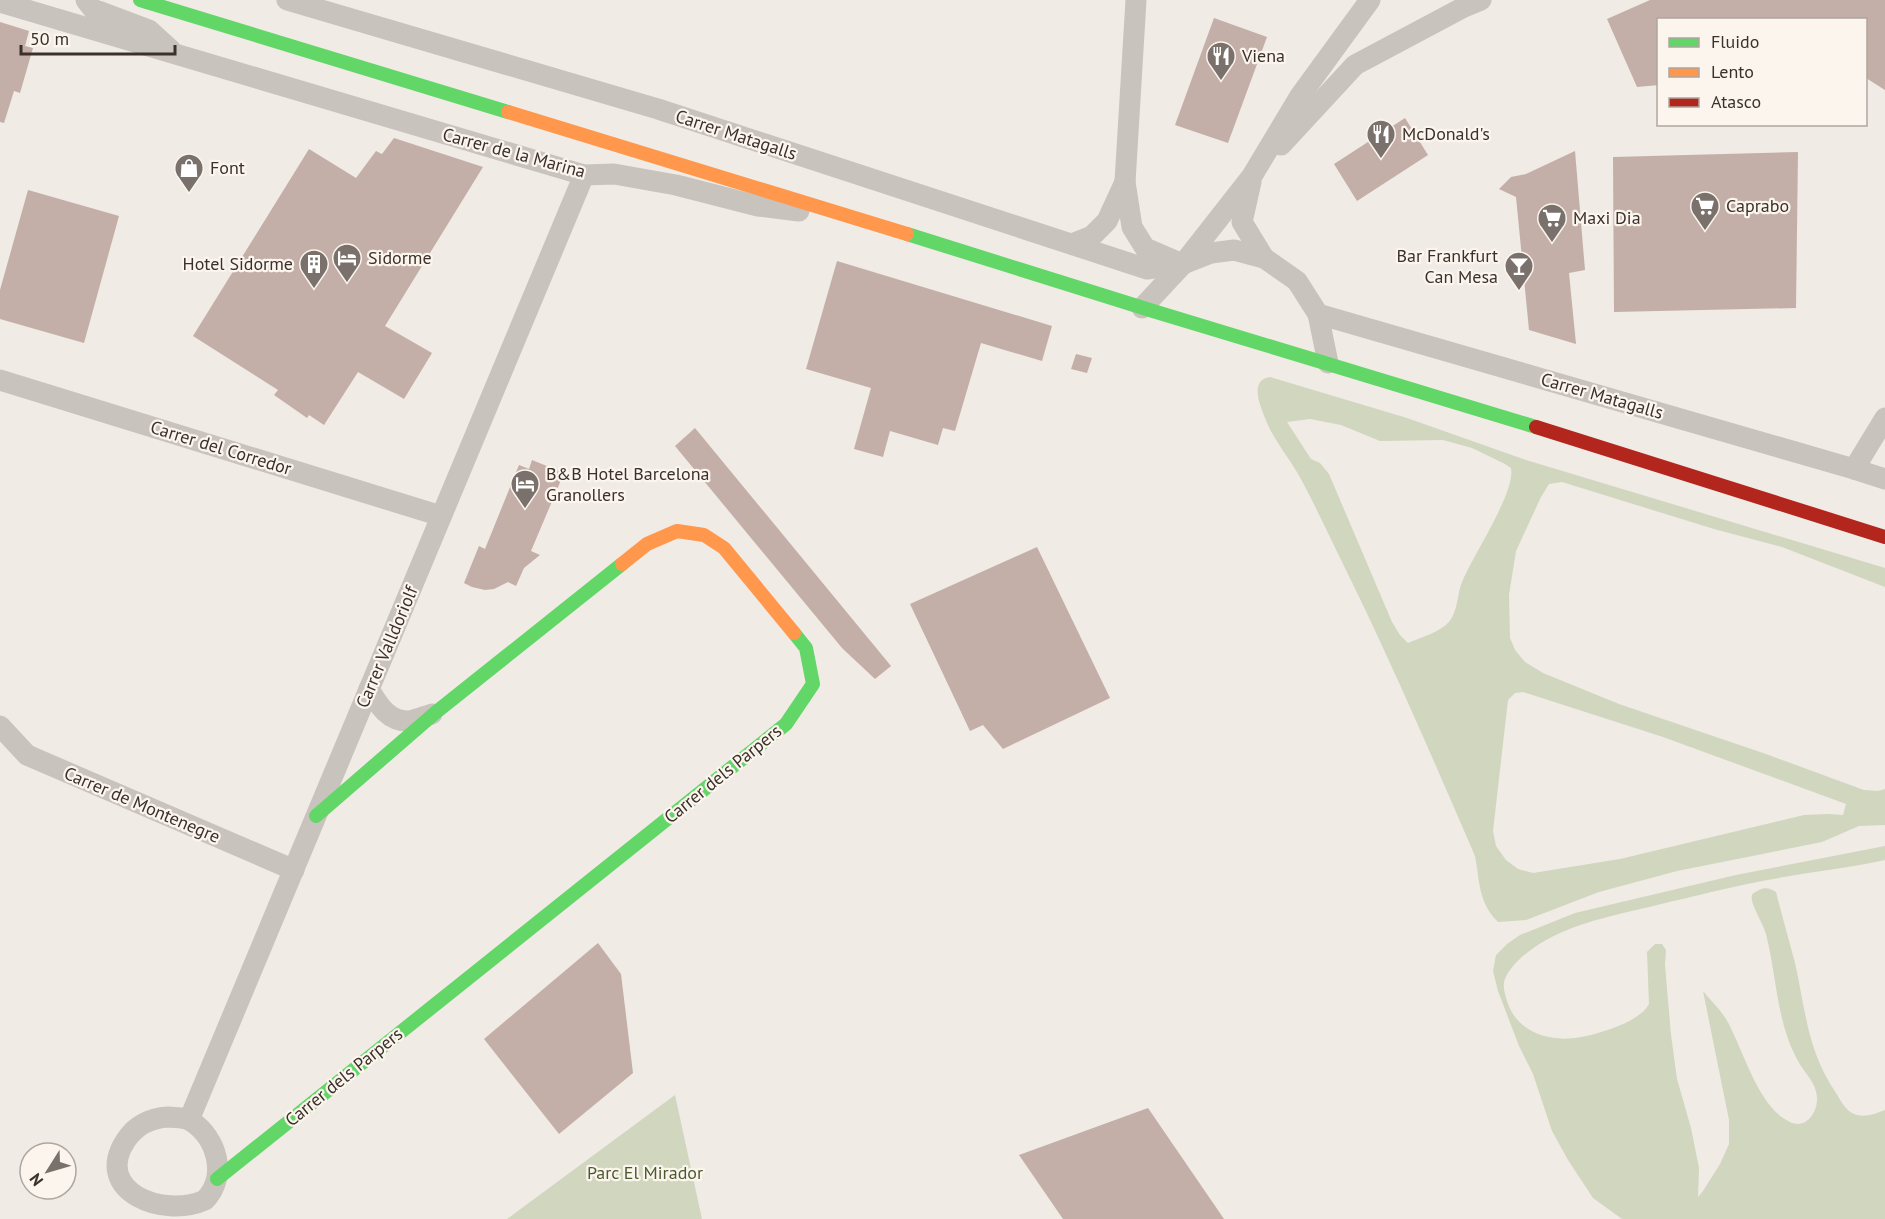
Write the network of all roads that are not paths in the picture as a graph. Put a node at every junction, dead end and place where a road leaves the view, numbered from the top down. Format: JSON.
{"nodes":[{"id":1,"x":86,"y":0,"type":"edge"},
{"id":2,"x":140,"y":0,"type":"edge"},
{"id":3,"x":287,"y":0,"type":"edge"},
{"id":4,"x":1136,"y":0,"type":"edge"},
{"id":5,"x":1370,"y":0,"type":"edge"},
{"id":6,"x":0,"y":2,"type":"edge"},
{"id":7,"x":1467,"y":2,"type":"edge"},
{"id":8,"x":176,"y":54,"type":"junction"},
{"id":9,"x":584,"y":175,"type":"junction"},
{"id":10,"x":1252,"y":176,"type":"junction"},
{"id":11,"x":1125,"y":182,"type":"junction"},
{"id":12,"x":859,"y":219,"type":"junction"},
{"id":13,"x":1072,"y":244,"type":"junction"},
{"id":14,"x":1264,"y":258,"type":"junction"},
{"id":15,"x":1183,"y":264,"type":"junction"},
{"id":16,"x":1142,"y":308,"type":"junction"},
{"id":17,"x":1318,"y":314,"type":"junction"},
{"id":18,"x":1328,"y":363,"type":"junction"},
{"id":19,"x":0,"y":380,"type":"edge"},
{"id":20,"x":1885,"y":418,"type":"edge"},
{"id":21,"x":1854,"y":469,"type":"junction"},
{"id":22,"x":1885,"y":479,"type":"edge"},
{"id":23,"x":441,"y":516,"type":"junction"},
{"id":24,"x":1885,"y":537,"type":"edge"},
{"id":25,"x":369,"y":689,"type":"junction"},
{"id":26,"x":435,"y":713,"type":"junction"},
{"id":27,"x":0,"y":726,"type":"edge"},
{"id":28,"x":316,"y":816,"type":"junction"},
{"id":29,"x":294,"y":870,"type":"junction"},
{"id":30,"x":189,"y":1120,"type":"junction"},
{"id":31,"x":217,"y":1179,"type":"junction"},
{"id":32,"x":139,"y":1214,"type":"edge"}],
"edges":[{"from":1,"to":8,"type":"street","name":"Carrer de la Marina"},
{"from":2,"to":12,"type":"street"},
{"from":3,"to":13,"type":"street","name":"Carrer Matagalls"},
{"from":4,"to":11,"type":"street"},
{"from":5,"to":10,"type":"street"},
{"from":6,"to":8,"type":"street","name":"Carrer de la Marina"},
{"from":7,"to":10,"type":"street"},
{"from":8,"to":9,"type":"street","name":"Carrer de la Marina"},
{"from":9,"to":12,"type":"street","name":"Carrer de la Marina"},
{"from":9,"to":23,"type":"street","name":"Carrer Valldoriolf"},
{"from":10,"to":14,"type":"street"},
{"from":10,"to":15,"type":"street"},
{"from":11,"to":13,"type":"street"},
{"from":11,"to":15,"type":"street"},
{"from":12,"to":16,"type":"street"},
{"from":13,"to":15,"type":"street","name":"Carrer Matagalls"},
{"from":14,"to":15,"type":"street","name":"Carrer Matagalls"},
{"from":14,"to":17,"type":"street","name":"Carrer Matagalls"},
{"from":15,"to":16,"type":"street","name":"Carrer Matagalls"},
{"from":16,"to":18,"type":"street"},
{"from":17,"to":18,"type":"street","name":"Carrer Matagalls"},
{"from":17,"to":21,"type":"street","name":"Carrer Matagalls"},
{"from":18,"to":24,"type":"street"},
{"from":19,"to":23,"type":"street","name":"Carrer del Corredor"},
{"from":20,"to":21,"type":"street"},
{"from":21,"to":22,"type":"street","name":"Carrer Matagalls"},
{"from":23,"to":25,"type":"street","name":"Carrer Valldoriolf"},
{"from":25,"to":26,"type":"street","name":"Carrer dels Parpers"},
{"from":25,"to":28,"type":"street","name":"Carrer Valldoriolf"},
{"from":26,"to":28,"type":"street","name":"Carrer dels Parpers"},
{"from":26,"to":31,"type":"street","name":"Carrer dels Parpers"},
{"from":27,"to":29,"type":"street","name":"Carrer de Montenegre"},
{"from":28,"to":29,"type":"street","name":"Carrer Valldoriolf"},
{"from":29,"to":30,"type":"street","name":"Carrer Valldoriolf"},
{"from":30,"to":31,"type":"street"},
{"from":30,"to":32,"type":"street"},
{"from":31,"to":32,"type":"street"}]}
